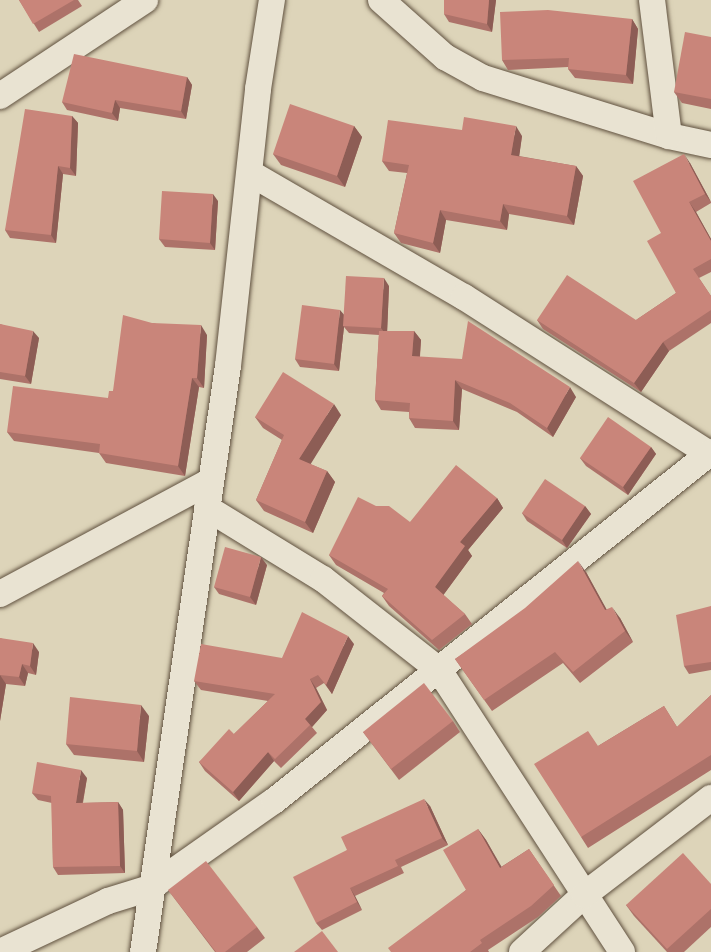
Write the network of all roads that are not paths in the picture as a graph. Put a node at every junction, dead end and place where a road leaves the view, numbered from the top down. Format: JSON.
{"nodes":[{"id":1,"x":145,"y":0,"type":"edge"},
{"id":2,"x":272,"y":0,"type":"edge"},
{"id":3,"x":381,"y":0,"type":"edge"},
{"id":4,"x":652,"y":0,"type":"edge"},
{"id":5,"x":0,"y":96,"type":"edge"},
{"id":6,"x":669,"y":136,"type":"junction"},
{"id":7,"x":711,"y":145,"type":"edge"},
{"id":8,"x":250,"y":172,"type":"junction"},
{"id":9,"x":711,"y":454,"type":"edge"},
{"id":10,"x":211,"y":481,"type":"junction"},
{"id":11,"x":207,"y":508,"type":"junction"},
{"id":12,"x":0,"y":594,"type":"edge"},
{"id":13,"x":439,"y":670,"type":"junction"},
{"id":14,"x":711,"y":798,"type":"edge"},
{"id":15,"x":150,"y":888,"type":"junction"},
{"id":16,"x":584,"y":895,"type":"junction"},
{"id":17,"x":0,"y":952,"type":"edge"},
{"id":18,"x":143,"y":952,"type":"edge"},
{"id":19,"x":522,"y":952,"type":"edge"},
{"id":20,"x":622,"y":952,"type":"edge"}],
"edges":[{"from":1,"to":5,"type":"street"},
{"from":2,"to":8,"type":"street"},
{"from":3,"to":6,"type":"street"},
{"from":4,"to":6,"type":"street"},
{"from":6,"to":7,"type":"street"},
{"from":8,"to":9,"type":"street"},
{"from":8,"to":10,"type":"street"},
{"from":9,"to":13,"type":"street"},
{"from":10,"to":11,"type":"street"},
{"from":10,"to":12,"type":"street"},
{"from":11,"to":13,"type":"street"},
{"from":11,"to":15,"type":"street"},
{"from":13,"to":15,"type":"street"},
{"from":13,"to":16,"type":"street"},
{"from":14,"to":16,"type":"street"},
{"from":15,"to":17,"type":"street"},
{"from":15,"to":18,"type":"street"},
{"from":16,"to":19,"type":"street"},
{"from":16,"to":20,"type":"street"}]}
